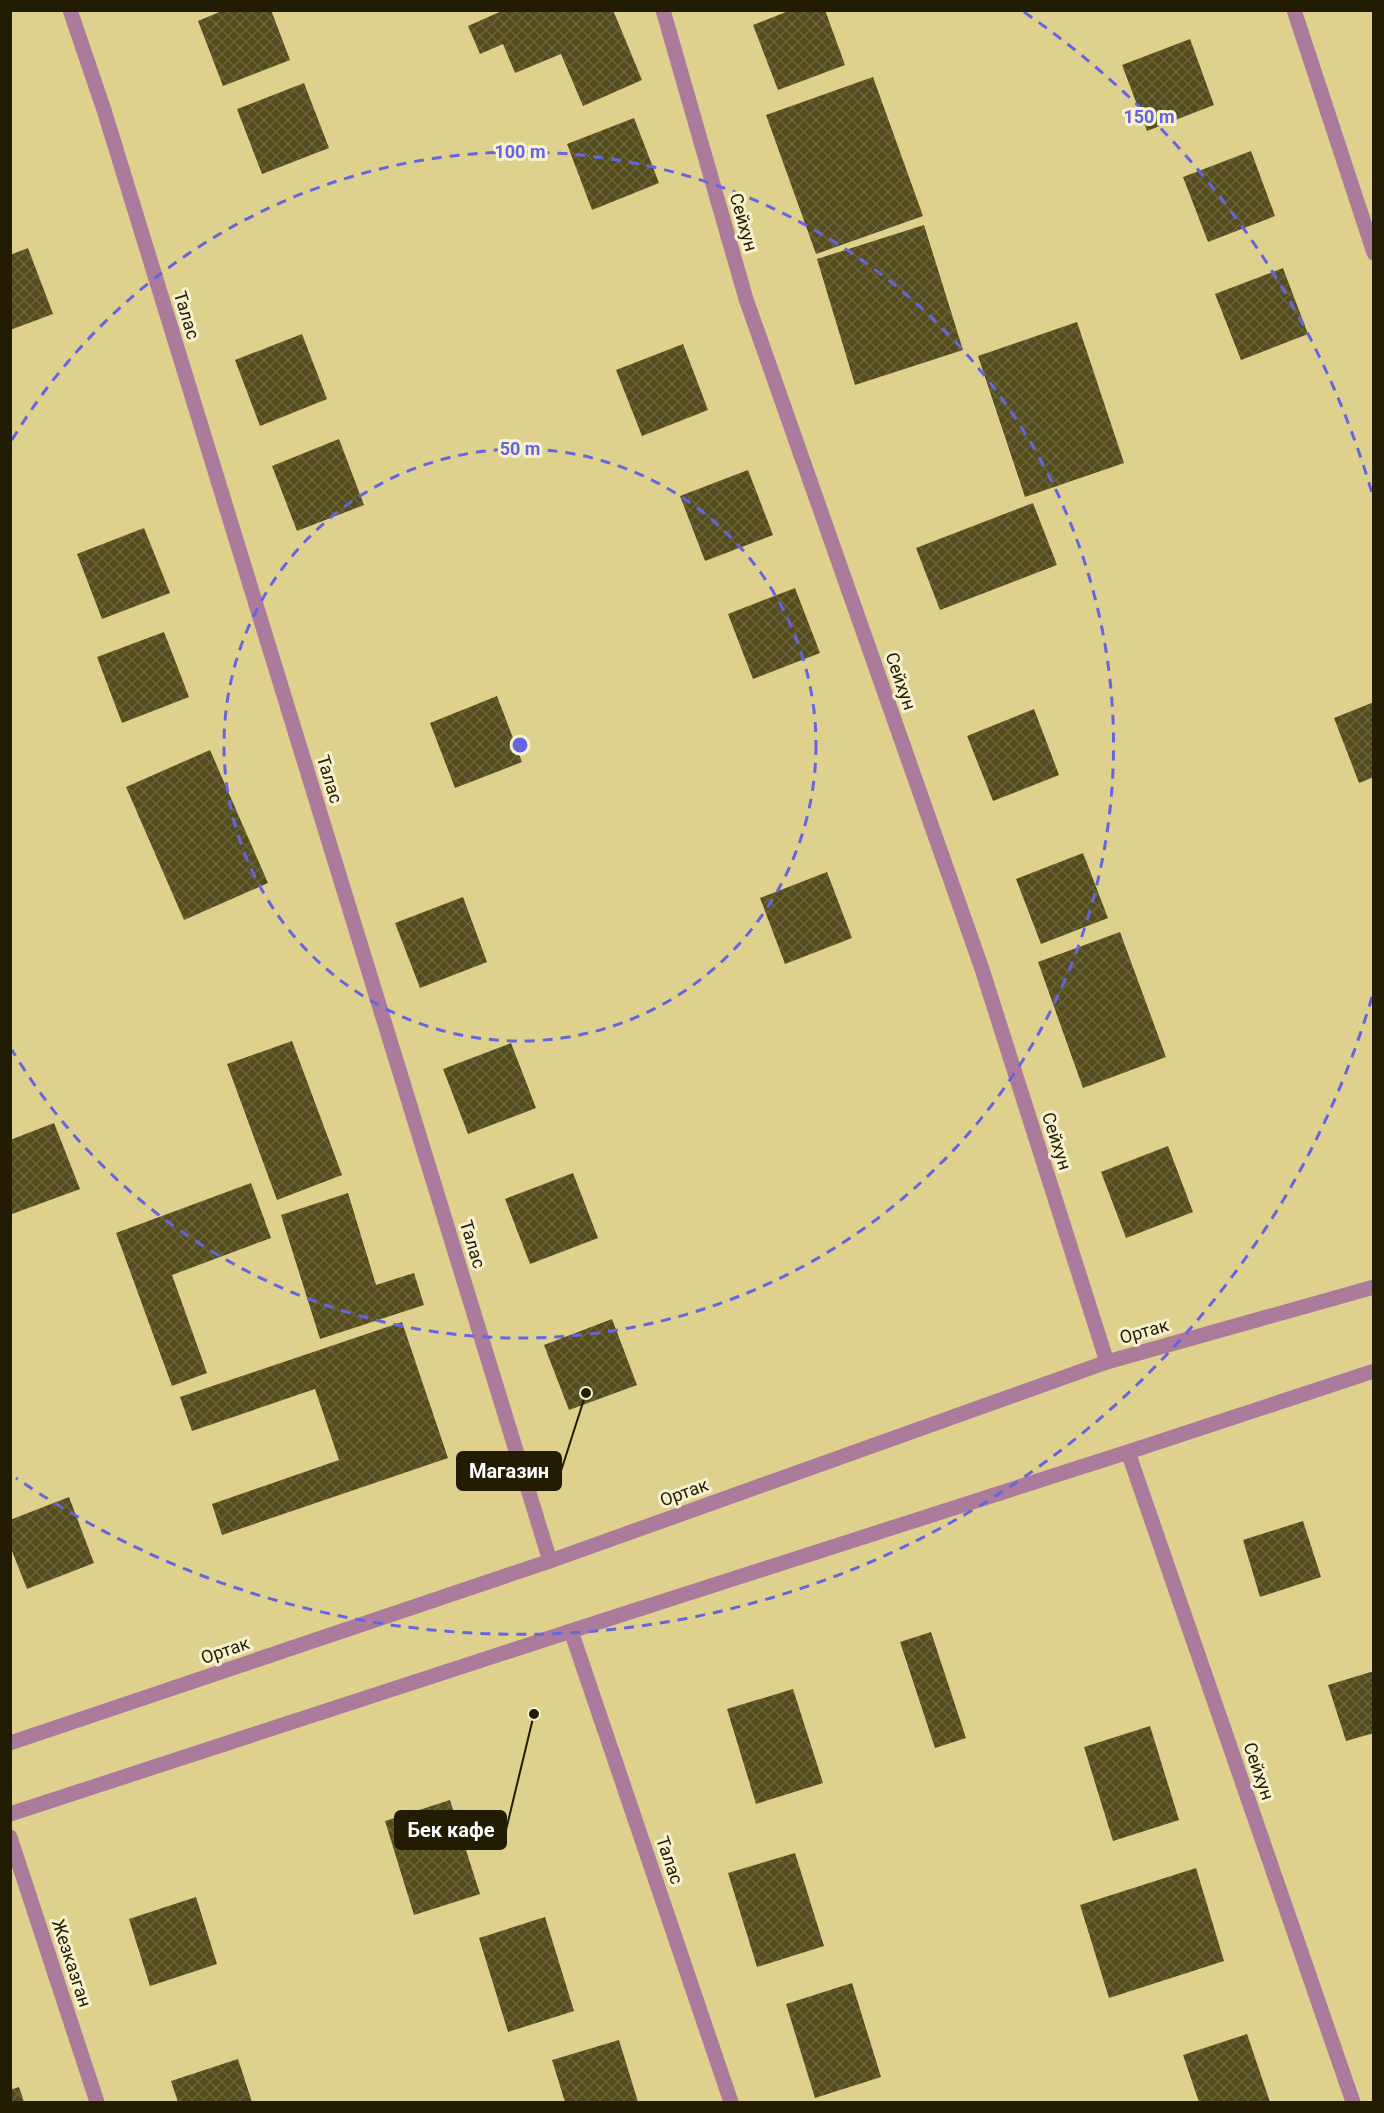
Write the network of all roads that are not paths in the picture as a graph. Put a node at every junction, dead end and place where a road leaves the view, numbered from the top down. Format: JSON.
{"nodes":[{"id":1,"x":70,"y":10,"type":"edge"},
{"id":2,"x":663,"y":10,"type":"edge"},
{"id":3,"x":1294,"y":10,"type":"edge"},
{"id":4,"x":1374,"y":253,"type":"edge"},
{"id":5,"x":1374,"y":1287,"type":"edge"},
{"id":6,"x":1107,"y":1362,"type":"junction"},
{"id":7,"x":1374,"y":1371,"type":"edge"},
{"id":8,"x":1128,"y":1452,"type":"junction"},
{"id":9,"x":550,"y":1561,"type":"junction"},
{"id":10,"x":571,"y":1631,"type":"junction"},
{"id":11,"x":10,"y":1743,"type":"edge"},
{"id":12,"x":10,"y":1814,"type":"edge"},
{"id":13,"x":10,"y":1837,"type":"edge"},
{"id":14,"x":97,"y":2103,"type":"edge"},
{"id":15,"x":731,"y":2103,"type":"edge"},
{"id":16,"x":1353,"y":2103,"type":"edge"}],
"edges":[{"from":1,"to":9,"type":"street","name":"Талас"},
{"from":2,"to":6,"type":"street","name":"Сейхун"},
{"from":3,"to":4,"type":"street"},
{"from":5,"to":6,"type":"street","name":"Ортак"},
{"from":6,"to":9,"type":"street","name":"Ортак"},
{"from":7,"to":8,"type":"street"},
{"from":8,"to":10,"type":"street"},
{"from":8,"to":16,"type":"street","name":"Сейхун"},
{"from":9,"to":11,"type":"street","name":"Ортак"},
{"from":10,"to":12,"type":"street"},
{"from":10,"to":15,"type":"street","name":"Талас"},
{"from":13,"to":14,"type":"street","name":"Жезказган"}]}
